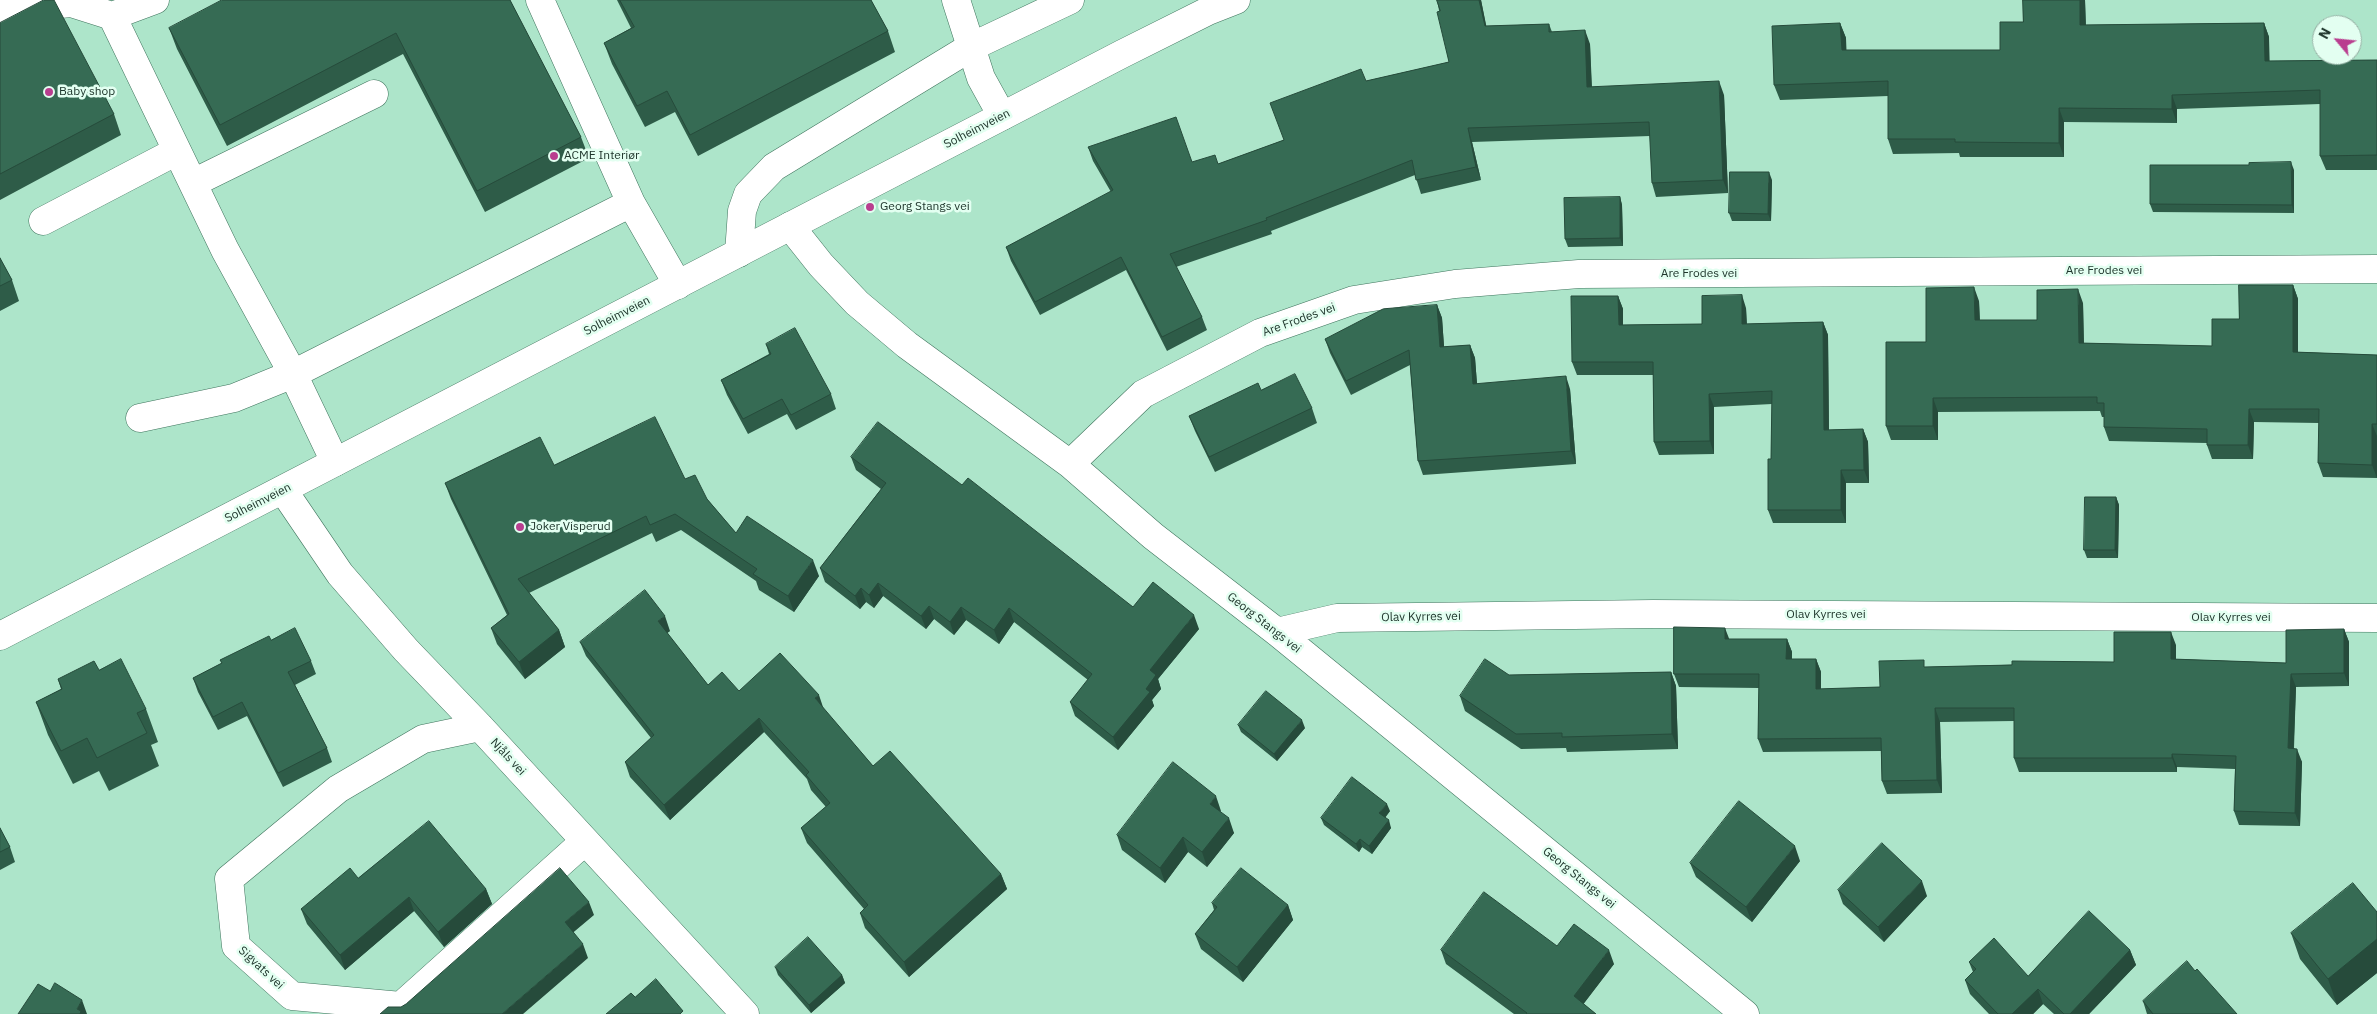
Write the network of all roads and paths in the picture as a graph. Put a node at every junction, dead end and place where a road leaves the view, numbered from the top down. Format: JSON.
{"nodes":[{"id":1,"x":155,"y":0,"type":"edge"},
{"id":2,"x":540,"y":0,"type":"edge"},
{"id":3,"x":956,"y":0,"type":"edge"},
{"id":4,"x":1070,"y":0,"type":"edge"},
{"id":5,"x":1236,"y":0,"type":"edge"},
{"id":6,"x":0,"y":14,"type":"edge"},
{"id":7,"x":112,"y":16,"type":"junction"},
{"id":8,"x":971,"y":47,"type":"junction"},
{"id":9,"x":374,"y":94,"type":"dead end"},
{"id":10,"x":1002,"y":116,"type":"junction"},
{"id":11,"x":177,"y":151,"type":"junction"},
{"id":12,"x":193,"y":183,"type":"junction"},
{"id":13,"x":631,"y":203,"type":"junction"},
{"id":14,"x":43,"y":221,"type":"dead end"},
{"id":15,"x":790,"y":226,"type":"junction"},
{"id":16,"x":739,"y":253,"type":"junction"},
{"id":17,"x":2377,"y":269,"type":"edge"},
{"id":18,"x":678,"y":284,"type":"junction"},
{"id":19,"x":293,"y":374,"type":"junction"},
{"id":20,"x":140,"y":418,"type":"dead end"},
{"id":21,"x":335,"y":462,"type":"junction"},
{"id":22,"x":1070,"y":464,"type":"junction"},
{"id":23,"x":283,"y":490,"type":"junction"},
{"id":24,"x":2377,"y":618,"type":"edge"},
{"id":25,"x":1277,"y":632,"type":"junction"},
{"id":26,"x":0,"y":636,"type":"edge"},
{"id":27,"x":480,"y":727,"type":"junction"},
{"id":28,"x":585,"y":841,"type":"junction"},
{"id":29,"x":745,"y":1014,"type":"edge"},
{"id":30,"x":1745,"y":1014,"type":"edge"}],
"edges":[{"from":1,"to":7,"type":"street"},
{"from":2,"to":13,"type":"street"},
{"from":3,"to":8,"type":"street"},
{"from":4,"to":8,"type":"street"},
{"from":5,"to":10,"type":"street","name":"Solheimveien"},
{"from":6,"to":7,"type":"street"},
{"from":7,"to":11,"type":"street"},
{"from":8,"to":10,"type":"street"},
{"from":8,"to":16,"type":"street"},
{"from":9,"to":12,"type":"street"},
{"from":10,"to":15,"type":"street","name":"Solheimveien"},
{"from":11,"to":12,"type":"street"},
{"from":11,"to":14,"type":"street"},
{"from":12,"to":19,"type":"street"},
{"from":13,"to":18,"type":"street"},
{"from":13,"to":19,"type":"street"},
{"from":15,"to":16,"type":"street","name":"Solheimveien"},
{"from":15,"to":22,"type":"street","name":"Georg Stangs vei"},
{"from":16,"to":18,"type":"street","name":"Solheimveien"},
{"from":17,"to":22,"type":"street","name":"Are Frodes vei"},
{"from":18,"to":21,"type":"street","name":"Solheimveien"},
{"from":19,"to":20,"type":"street"},
{"from":19,"to":21,"type":"street"},
{"from":21,"to":23,"type":"street","name":"Solheimveien"},
{"from":22,"to":25,"type":"street","name":"Georg Stangs vei"},
{"from":23,"to":26,"type":"street","name":"Solheimveien"},
{"from":23,"to":27,"type":"street","name":"Njåls vei"},
{"from":24,"to":25,"type":"street","name":"Olav Kyrres vei"},
{"from":25,"to":30,"type":"street","name":"Georg Stangs vei"},
{"from":27,"to":28,"type":"street","name":"Njåls vei"},
{"from":27,"to":28,"type":"street","name":"Sigvats vei"},
{"from":28,"to":29,"type":"street","name":"Njåls vei"}]}
